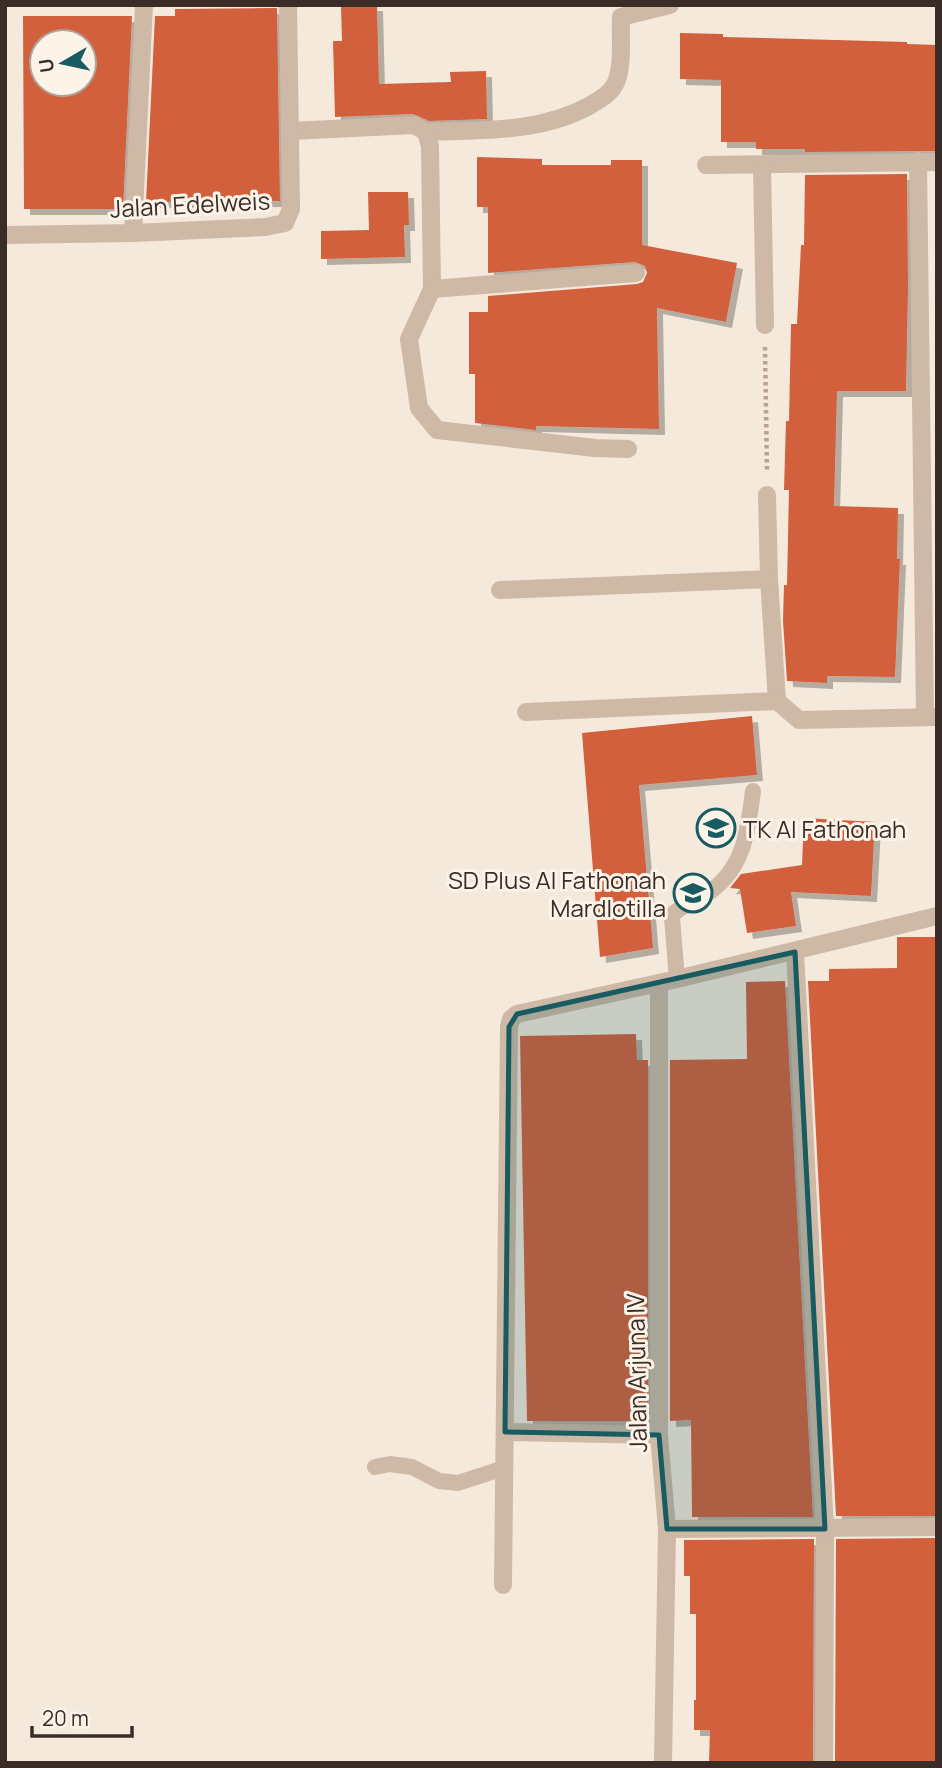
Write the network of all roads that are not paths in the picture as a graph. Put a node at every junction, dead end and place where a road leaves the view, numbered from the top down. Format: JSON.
{"nodes":[{"id":1,"x":144,"y":5,"type":"edge"},
{"id":2,"x":288,"y":5,"type":"edge"},
{"id":3,"x":670,"y":5,"type":"edge"},
{"id":4,"x":619,"y":11,"type":"edge"},
{"id":5,"x":292,"y":131,"type":"junction"},
{"id":6,"x":426,"y":132,"type":"junction"},
{"id":7,"x":918,"y":161,"type":"junction"},
{"id":8,"x":937,"y":162,"type":"edge"},
{"id":9,"x":706,"y":165,"type":"dead end"},
{"id":10,"x":762,"y":166,"type":"junction"},
{"id":11,"x":133,"y":233,"type":"junction"},
{"id":12,"x":5,"y":235,"type":"edge"},
{"id":13,"x":636,"y":273,"type":"dead end"},
{"id":14,"x":432,"y":289,"type":"junction"},
{"id":15,"x":765,"y":326,"type":"road end"},
{"id":16,"x":628,"y":449,"type":"dead end"},
{"id":17,"x":767,"y":495,"type":"road end"},
{"id":18,"x":769,"y":579,"type":"junction"},
{"id":19,"x":500,"y":590,"type":"dead end"},
{"id":20,"x":777,"y":701,"type":"junction"},
{"id":21,"x":526,"y":712,"type":"dead end"},
{"id":22,"x":931,"y":717,"type":"edge"},
{"id":23,"x":753,"y":791,"type":"dead end"},
{"id":24,"x":937,"y":916,"type":"edge"},
{"id":25,"x":795,"y":952,"type":"junction"},
{"id":26,"x":677,"y":979,"type":"junction"},
{"id":27,"x":659,"y":983,"type":"junction"},
{"id":28,"x":505,"y":1432,"type":"junction"},
{"id":29,"x":659,"y":1435,"type":"junction"},
{"id":30,"x":375,"y":1467,"type":"dead end"},
{"id":31,"x":504,"y":1468,"type":"junction"},
{"id":32,"x":937,"y":1527,"type":"edge"},
{"id":33,"x":667,"y":1529,"type":"junction"},
{"id":34,"x":825,"y":1529,"type":"junction"},
{"id":35,"x":503,"y":1584,"type":"dead end"},
{"id":36,"x":663,"y":1763,"type":"edge"},
{"id":37,"x":824,"y":1763,"type":"edge"}],
"edges":[{"from":1,"to":11,"type":"street"},
{"from":2,"to":5,"type":"street"},
{"from":3,"to":4,"type":"street"},
{"from":4,"to":6,"type":"street"},
{"from":5,"to":6,"type":"street"},
{"from":5,"to":11,"type":"street","name":"Jalan Edelweis"},
{"from":6,"to":14,"type":"street"},
{"from":7,"to":8,"type":"street"},
{"from":7,"to":10,"type":"street"},
{"from":7,"to":22,"type":"street"},
{"from":9,"to":10,"type":"street"},
{"from":10,"to":15,"type":"street"},
{"from":11,"to":12,"type":"street","name":"Jalan Edelweis"},
{"from":13,"to":14,"type":"street"},
{"from":14,"to":16,"type":"street"},
{"from":17,"to":18,"type":"street"},
{"from":18,"to":19,"type":"street"},
{"from":18,"to":20,"type":"street"},
{"from":20,"to":21,"type":"street"},
{"from":20,"to":22,"type":"street"},
{"from":23,"to":26,"type":"lane"},
{"from":24,"to":25,"type":"street"},
{"from":25,"to":26,"type":"street"},
{"from":25,"to":34,"type":"street"},
{"from":26,"to":27,"type":"street"},
{"from":27,"to":28,"type":"street"},
{"from":27,"to":29,"type":"street","name":"Jalan Arjuna IV"},
{"from":28,"to":29,"type":"street"},
{"from":28,"to":31,"type":"street"},
{"from":29,"to":33,"type":"street","name":"Jalan Arjuna IV"},
{"from":30,"to":31,"type":"lane"},
{"from":31,"to":35,"type":"street"},
{"from":32,"to":34,"type":"street"},
{"from":33,"to":34,"type":"street"},
{"from":33,"to":36,"type":"street","name":"Jalan Arjuna IV"},
{"from":34,"to":37,"type":"street"}]}
